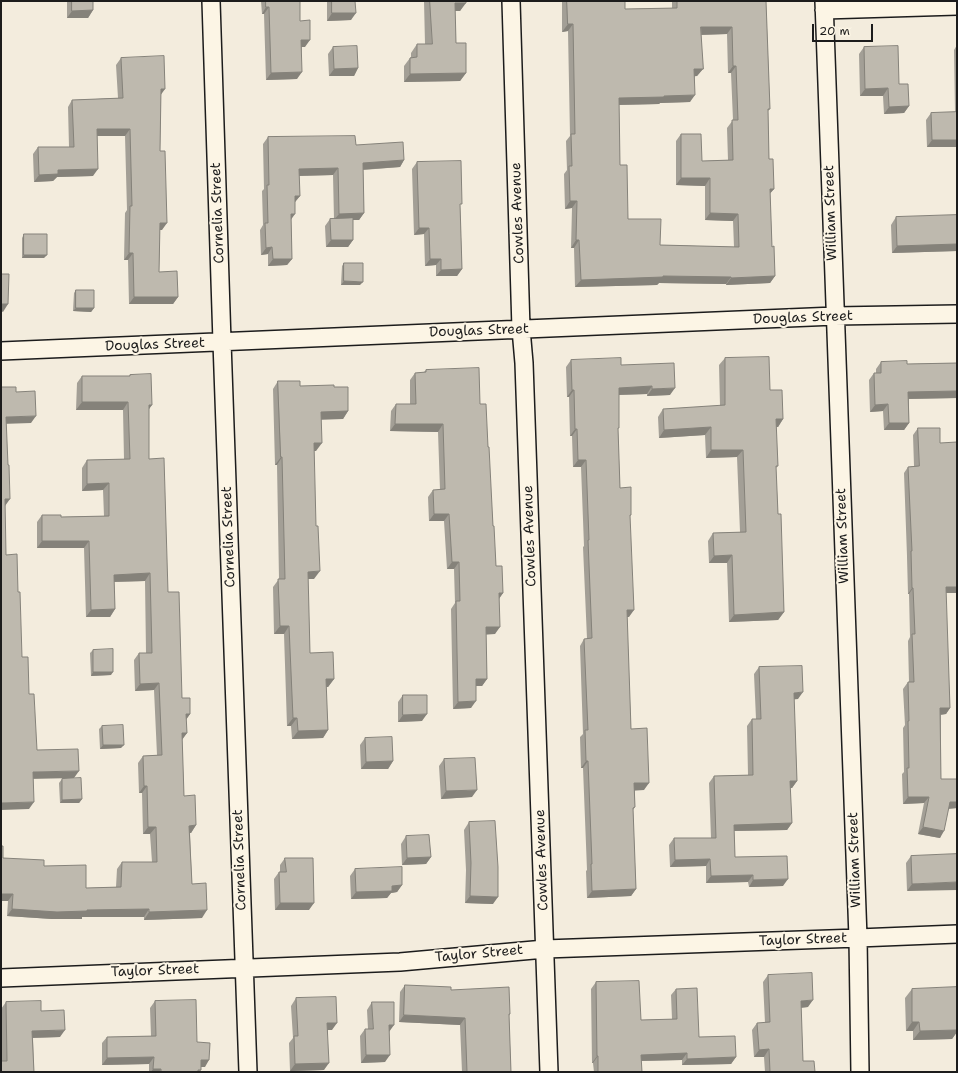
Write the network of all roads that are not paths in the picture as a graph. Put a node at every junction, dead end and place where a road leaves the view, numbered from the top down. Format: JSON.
{"nodes":[{"id":1,"x":211,"y":1,"type":"edge"},
{"id":2,"x":512,"y":1,"type":"edge"},
{"id":3,"x":824,"y":5,"type":"edge"},
{"id":4,"x":957,"y":6,"type":"edge"},
{"id":5,"x":957,"y":314,"type":"edge"},
{"id":6,"x":834,"y":316,"type":"junction"},
{"id":7,"x":521,"y":329,"type":"junction"},
{"id":8,"x":222,"y":342,"type":"junction"},
{"id":9,"x":1,"y":351,"type":"edge"},
{"id":10,"x":957,"y":934,"type":"edge"},
{"id":11,"x":858,"y":938,"type":"junction"},
{"id":12,"x":545,"y":949,"type":"junction"},
{"id":13,"x":244,"y":967,"type":"junction"},
{"id":14,"x":1,"y":978,"type":"edge"},
{"id":15,"x":248,"y":1072,"type":"edge"},
{"id":16,"x":549,"y":1072,"type":"edge"},
{"id":17,"x":860,"y":1072,"type":"edge"}],
"edges":[{"from":1,"to":8,"type":"street","name":"Cornelia Street"},
{"from":2,"to":7,"type":"street","name":"Cowles Avenue"},
{"from":3,"to":4,"type":"street"},
{"from":3,"to":6,"type":"street","name":"William Street"},
{"from":5,"to":6,"type":"street","name":"Douglas Street"},
{"from":6,"to":7,"type":"street","name":"Douglas Street"},
{"from":6,"to":11,"type":"street","name":"William Street"},
{"from":7,"to":8,"type":"street","name":"Douglas Street"},
{"from":7,"to":12,"type":"street","name":"Cowles Avenue"},
{"from":8,"to":9,"type":"street","name":"Douglas Street"},
{"from":8,"to":13,"type":"street","name":"Cornelia Street"},
{"from":10,"to":11,"type":"street","name":"Taylor Street"},
{"from":11,"to":12,"type":"street","name":"Taylor Street"},
{"from":11,"to":17,"type":"street","name":"William Street"},
{"from":12,"to":13,"type":"street","name":"Taylor Street"},
{"from":12,"to":16,"type":"street","name":"Cowles Avenue"},
{"from":13,"to":14,"type":"street","name":"Taylor Street"},
{"from":13,"to":15,"type":"street","name":"Cornelia Street"}]}
